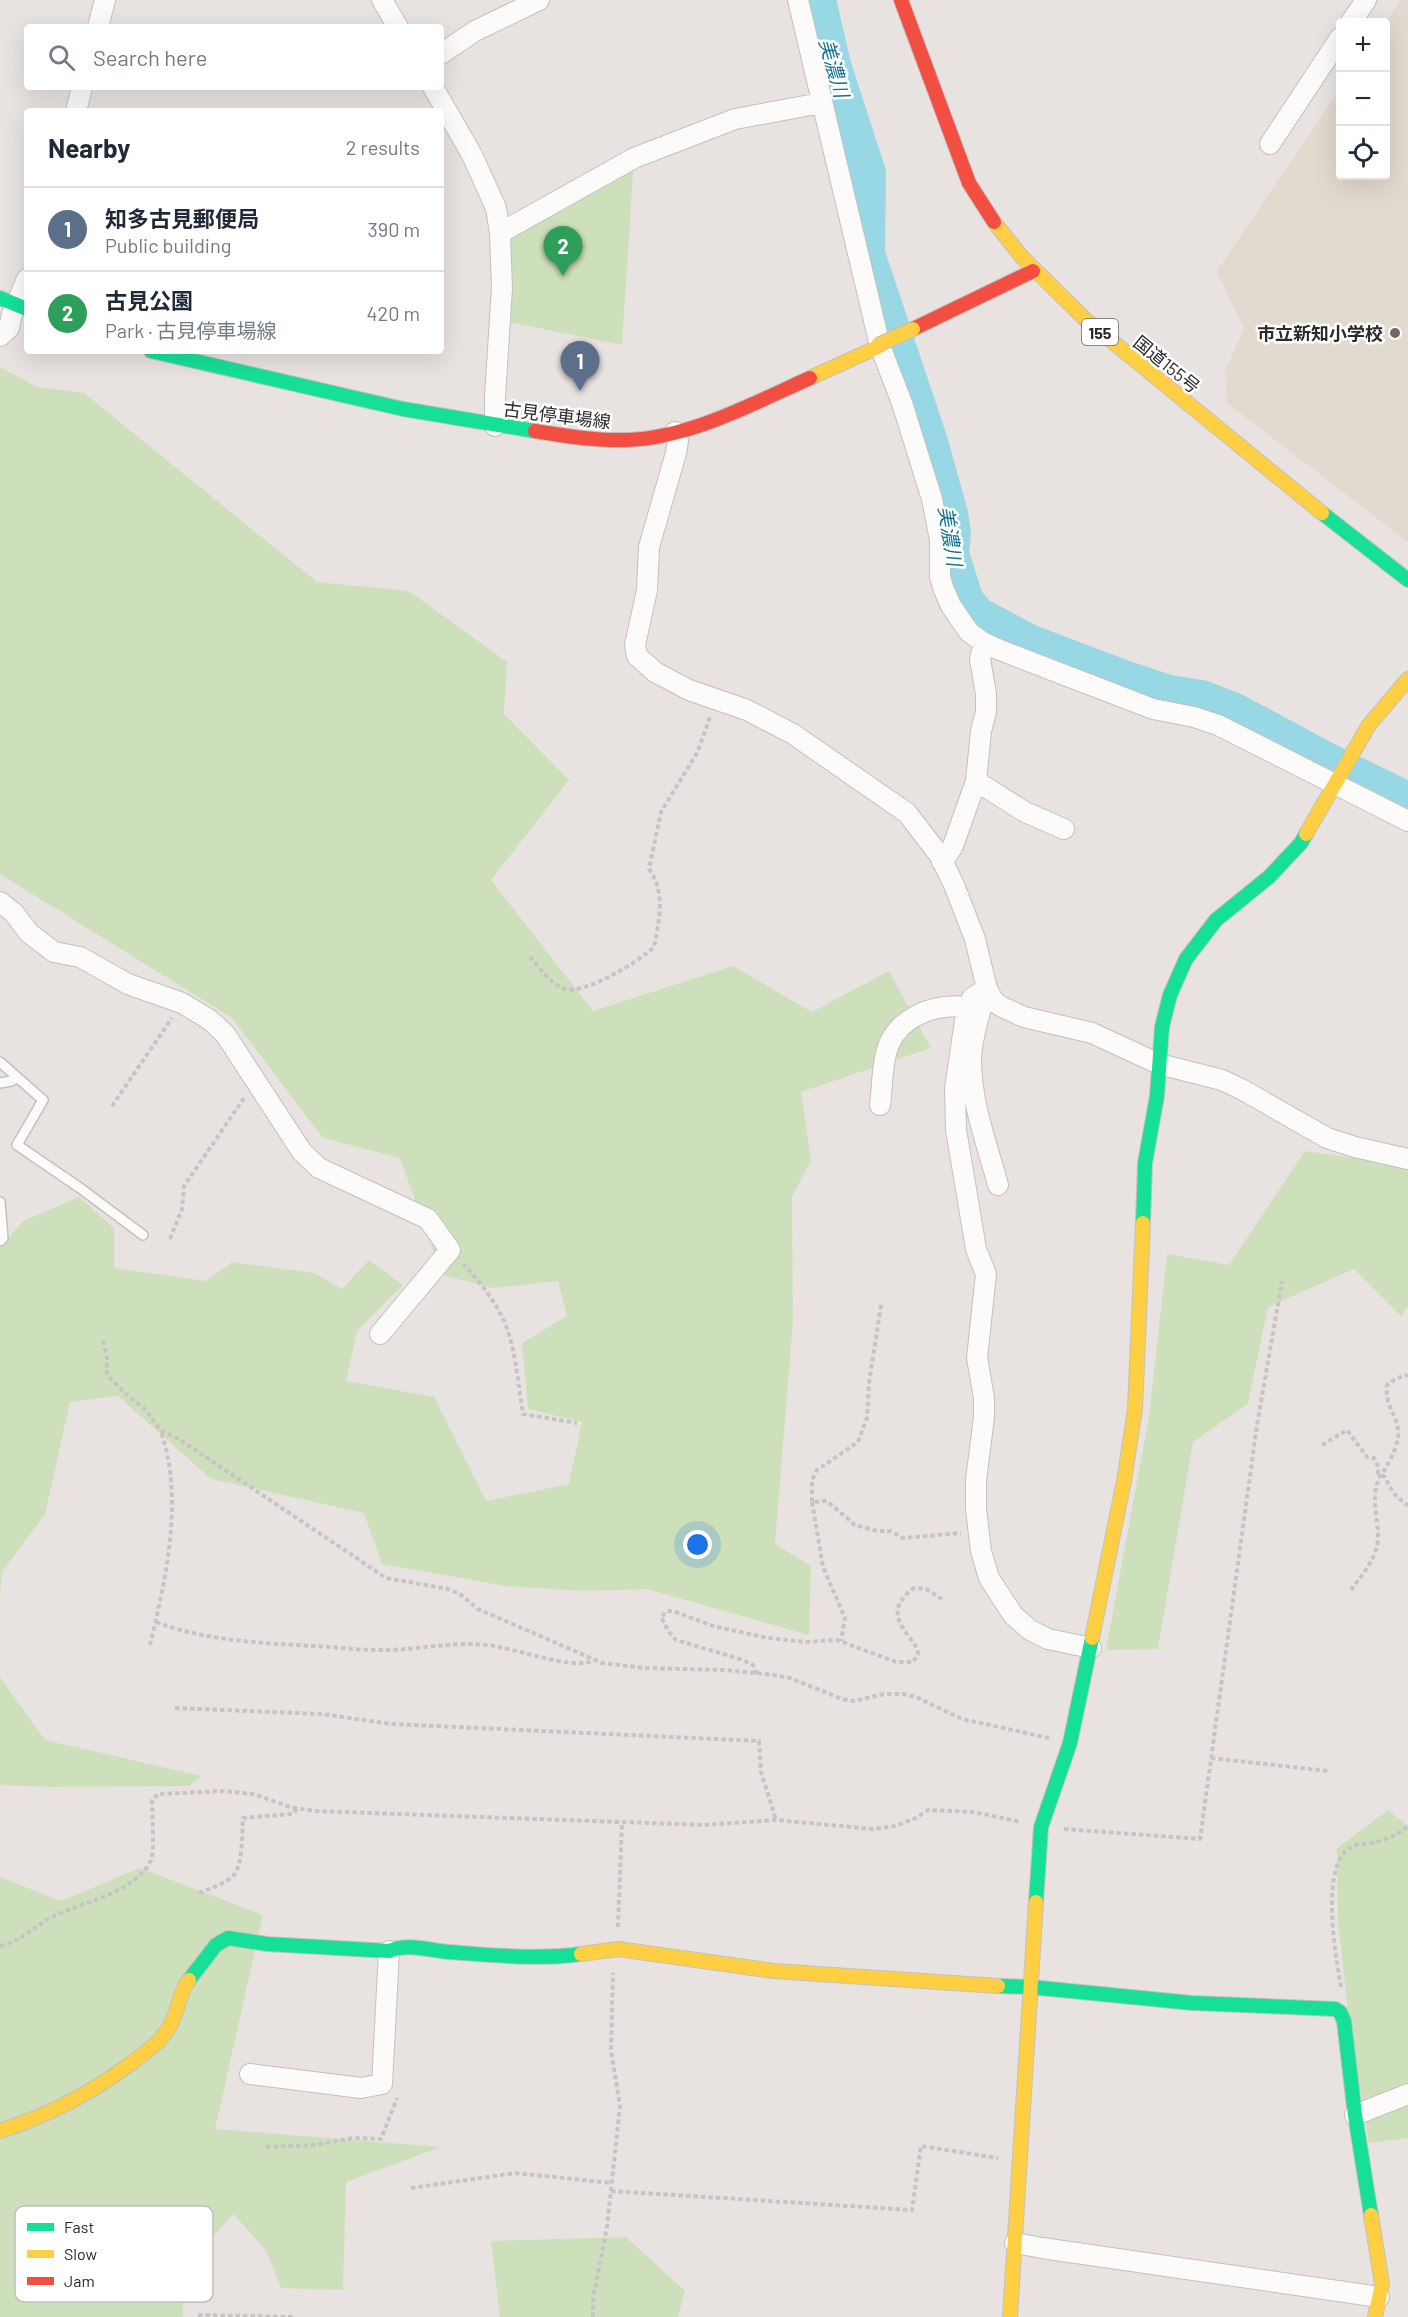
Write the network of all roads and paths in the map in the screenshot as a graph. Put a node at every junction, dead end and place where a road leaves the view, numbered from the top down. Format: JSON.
{"nodes":[{"id":1,"x":105,"y":0,"type":"edge"},
{"id":2,"x":382,"y":0,"type":"edge"},
{"id":3,"x":539,"y":0,"type":"edge"},
{"id":4,"x":798,"y":0,"type":"edge"},
{"id":5,"x":901,"y":0,"type":"edge"},
{"id":6,"x":1366,"y":0,"type":"edge"},
{"id":7,"x":1354,"y":18,"type":"edge"},
{"id":8,"x":99,"y":24,"type":"edge"},
{"id":9,"x":396,"y":24,"type":"edge"},
{"id":10,"x":1336,"y":45,"type":"edge"},
{"id":11,"x":444,"y":52,"type":"edge"},
{"id":12,"x":81,"y":90,"type":"edge"},
{"id":13,"x":436,"y":90,"type":"edge"},
{"id":14,"x":821,"y":103,"type":"junction"},
{"id":15,"x":77,"y":108,"type":"edge"},
{"id":16,"x":1270,"y":144,"type":"dead end"},
{"id":17,"x":500,"y":233,"type":"junction"},
{"id":18,"x":1033,"y":271,"type":"junction"},
{"id":19,"x":24,"y":285,"type":"edge"},
{"id":20,"x":15,"y":304,"type":"edge"},
{"id":21,"x":0,"y":336,"type":"edge"},
{"id":22,"x":879,"y":345,"type":"junction"},
{"id":23,"x":165,"y":354,"type":"edge"},
{"id":24,"x":495,"y":426,"type":"junction"},
{"id":25,"x":675,"y":432,"type":"junction"},
{"id":26,"x":1408,"y":580,"type":"edge"},
{"id":27,"x":984,"y":643,"type":"junction"},
{"id":28,"x":1408,"y":679,"type":"edge"},
{"id":29,"x":717,"y":700,"type":"junction"},
{"id":30,"x":976,"y":781,"type":"junction"},
{"id":31,"x":1337,"y":784,"type":"junction"},
{"id":32,"x":1408,"y":821,"type":"edge"},
{"id":33,"x":1064,"y":829,"type":"dead end"},
{"id":34,"x":942,"y":862,"type":"junction"},
{"id":35,"x":0,"y":902,"type":"edge"},
{"id":36,"x":530,"y":957,"type":"dead end"},
{"id":37,"x":990,"y":994,"type":"junction"},
{"id":38,"x":182,"y":1003,"type":"junction"},
{"id":39,"x":967,"y":1007,"type":"junction"},
{"id":40,"x":0,"y":1062,"type":"edge"},
{"id":41,"x":1159,"y":1064,"type":"junction"},
{"id":42,"x":17,"y":1078,"type":"junction"},
{"id":43,"x":0,"y":1083,"type":"edge"},
{"id":44,"x":257,"y":1083,"type":"junction"},
{"id":45,"x":880,"y":1105,"type":"dead end"},
{"id":46,"x":112,"y":1106,"type":"dead end"},
{"id":47,"x":1408,"y":1159,"type":"edge"},
{"id":48,"x":998,"y":1185,"type":"dead end"},
{"id":49,"x":0,"y":1202,"type":"edge"},
{"id":50,"x":143,"y":1235,"type":"dead end"},
{"id":51,"x":170,"y":1239,"type":"dead end"},
{"id":52,"x":0,"y":1241,"type":"edge"},
{"id":53,"x":450,"y":1250,"type":"junction"},
{"id":54,"x":1282,"y":1281,"type":"dead end"},
{"id":55,"x":881,"y":1305,"type":"dead end"},
{"id":56,"x":380,"y":1334,"type":"dead end"},
{"id":57,"x":103,"y":1341,"type":"dead end"},
{"id":58,"x":1408,"y":1375,"type":"edge"},
{"id":59,"x":577,"y":1423,"type":"dead end"},
{"id":60,"x":161,"y":1431,"type":"junction"},
{"id":61,"x":1322,"y":1445,"type":"dead end"},
{"id":62,"x":1380,"y":1476,"type":"junction"},
{"id":63,"x":812,"y":1503,"type":"junction"},
{"id":64,"x":1408,"y":1506,"type":"edge"},
{"id":65,"x":979,"y":1532,"type":"junction"},
{"id":66,"x":1351,"y":1590,"type":"dead end"},
{"id":67,"x":945,"y":1601,"type":"dead end"},
{"id":68,"x":156,"y":1622,"type":"junction"},
{"id":69,"x":841,"y":1641,"type":"junction"},
{"id":70,"x":150,"y":1645,"type":"dead end"},
{"id":71,"x":1091,"y":1648,"type":"junction"},
{"id":72,"x":594,"y":1660,"type":"junction"},
{"id":73,"x":758,"y":1674,"type":"junction"},
{"id":74,"x":176,"y":1708,"type":"dead end"},
{"id":75,"x":1070,"y":1743,"type":"junction"},
{"id":76,"x":1211,"y":1758,"type":"junction"},
{"id":77,"x":1328,"y":1771,"type":"dead end"},
{"id":78,"x":298,"y":1808,"type":"junction"},
{"id":79,"x":776,"y":1820,"type":"junction"},
{"id":80,"x":622,"y":1822,"type":"junction"},
{"id":81,"x":1408,"y":1826,"type":"edge"},
{"id":82,"x":1041,"y":1827,"type":"junction"},
{"id":83,"x":199,"y":1893,"type":"dead end"},
{"id":84,"x":0,"y":1946,"type":"edge"},
{"id":85,"x":616,"y":1949,"type":"junction"},
{"id":86,"x":389,"y":1951,"type":"junction"},
{"id":87,"x":1030,"y":1987,"type":"junction"},
{"id":88,"x":1340,"y":2012,"type":"junction"},
{"id":89,"x":250,"y":2074,"type":"dead end"},
{"id":90,"x":382,"y":2084,"type":"junction"},
{"id":91,"x":1408,"y":2094,"type":"edge"},
{"id":92,"x":1355,"y":2115,"type":"junction"},
{"id":93,"x":0,"y":2131,"type":"edge"},
{"id":94,"x":266,"y":2147,"type":"dead end"},
{"id":95,"x":1020,"y":2161,"type":"junction"},
{"id":96,"x":612,"y":2183,"type":"junction"},
{"id":97,"x":411,"y":2188,"type":"dead end"},
{"id":98,"x":611,"y":2191,"type":"junction"},
{"id":99,"x":1015,"y":2242,"type":"junction"},
{"id":100,"x":1379,"y":2297,"type":"junction"},
{"id":101,"x":200,"y":2317,"type":"edge"},
{"id":102,"x":294,"y":2317,"type":"edge"},
{"id":103,"x":593,"y":2317,"type":"edge"},
{"id":104,"x":1010,"y":2317,"type":"edge"},
{"id":105,"x":1375,"y":2317,"type":"edge"}],
"edges":[{"from":1,"to":8,"type":"street"},
{"from":2,"to":9,"type":"street"},
{"from":3,"to":11,"type":"street"},
{"from":4,"to":14,"type":"street"},
{"from":5,"to":18,"type":"main road","name":"国道155号","number":"155"},
{"from":6,"to":7,"type":"street"},
{"from":10,"to":16,"type":"street"},
{"from":12,"to":15,"type":"street"},
{"from":13,"to":17,"type":"street"},
{"from":14,"to":17,"type":"street"},
{"from":14,"to":22,"type":"street"},
{"from":17,"to":24,"type":"street"},
{"from":18,"to":22,"type":"main road","name":"古見停車場線","bridge":true},
{"from":18,"to":26,"type":"main road","name":"国道155号","number":"155"},
{"from":19,"to":20,"type":"street"},
{"from":20,"to":21,"type":"street"},
{"from":22,"to":25,"type":"main road","name":"古見停車場線"},
{"from":22,"to":27,"type":"street"},
{"from":23,"to":24,"type":"main road","name":"古見停車場線"},
{"from":24,"to":25,"type":"main road","name":"古見停車場線"},
{"from":25,"to":29,"type":"street"},
{"from":27,"to":30,"type":"street"},
{"from":27,"to":31,"type":"street"},
{"from":28,"to":31,"type":"main road"},
{"from":29,"to":34,"type":"street"},
{"from":29,"to":36,"type":"path"},
{"from":30,"to":33,"type":"street"},
{"from":30,"to":34,"type":"street"},
{"from":31,"to":32,"type":"street"},
{"from":31,"to":41,"type":"main road"},
{"from":34,"to":37,"type":"street"},
{"from":35,"to":38,"type":"street"},
{"from":37,"to":39,"type":"street"},
{"from":37,"to":41,"type":"street"},
{"from":37,"to":48,"type":"street"},
{"from":38,"to":44,"type":"street"},
{"from":38,"to":46,"type":"path"},
{"from":39,"to":45,"type":"street"},
{"from":39,"to":65,"type":"street"},
{"from":40,"to":42,"type":"lane"},
{"from":41,"to":47,"type":"street"},
{"from":41,"to":71,"type":"main road"},
{"from":42,"to":43,"type":"lane"},
{"from":42,"to":50,"type":"lane"},
{"from":44,"to":51,"type":"path"},
{"from":44,"to":53,"type":"street"},
{"from":49,"to":52,"type":"lane"},
{"from":53,"to":56,"type":"street"},
{"from":53,"to":59,"type":"path"},
{"from":54,"to":76,"type":"path"},
{"from":55,"to":63,"type":"path"},
{"from":57,"to":60,"type":"path"},
{"from":58,"to":62,"type":"path"},
{"from":60,"to":68,"type":"path"},
{"from":60,"to":72,"type":"path"},
{"from":61,"to":62,"type":"path"},
{"from":62,"to":64,"type":"path"},
{"from":62,"to":66,"type":"path"},
{"from":63,"to":65,"type":"path"},
{"from":63,"to":69,"type":"path"},
{"from":65,"to":71,"type":"street"},
{"from":67,"to":69,"type":"path"},
{"from":68,"to":70,"type":"path"},
{"from":68,"to":72,"type":"path"},
{"from":69,"to":73,"type":"path"},
{"from":71,"to":75,"type":"main road"},
{"from":72,"to":73,"type":"path"},
{"from":73,"to":75,"type":"path"},
{"from":74,"to":79,"type":"path"},
{"from":75,"to":82,"type":"main road"},
{"from":76,"to":77,"type":"path"},
{"from":76,"to":82,"type":"path"},
{"from":78,"to":80,"type":"path"},
{"from":78,"to":83,"type":"path"},
{"from":78,"to":84,"type":"path"},
{"from":79,"to":80,"type":"path"},
{"from":79,"to":82,"type":"path"},
{"from":80,"to":85,"type":"path"},
{"from":81,"to":88,"type":"path"},
{"from":82,"to":87,"type":"main road"},
{"from":85,"to":86,"type":"main road"},
{"from":85,"to":87,"type":"main road"},
{"from":85,"to":96,"type":"path"},
{"from":86,"to":90,"type":"street"},
{"from":86,"to":93,"type":"main road"},
{"from":87,"to":88,"type":"main road"},
{"from":87,"to":95,"type":"main road"},
{"from":88,"to":92,"type":"main road"},
{"from":89,"to":90,"type":"street"},
{"from":90,"to":94,"type":"path"},
{"from":91,"to":92,"type":"street"},
{"from":92,"to":100,"type":"main road"},
{"from":95,"to":98,"type":"path"},
{"from":95,"to":99,"type":"main road"},
{"from":96,"to":97,"type":"path"},
{"from":96,"to":98,"type":"path"},
{"from":98,"to":103,"type":"path"},
{"from":99,"to":100,"type":"street"},
{"from":99,"to":104,"type":"main road"},
{"from":100,"to":105,"type":"main road"},
{"from":101,"to":102,"type":"path"}]}
